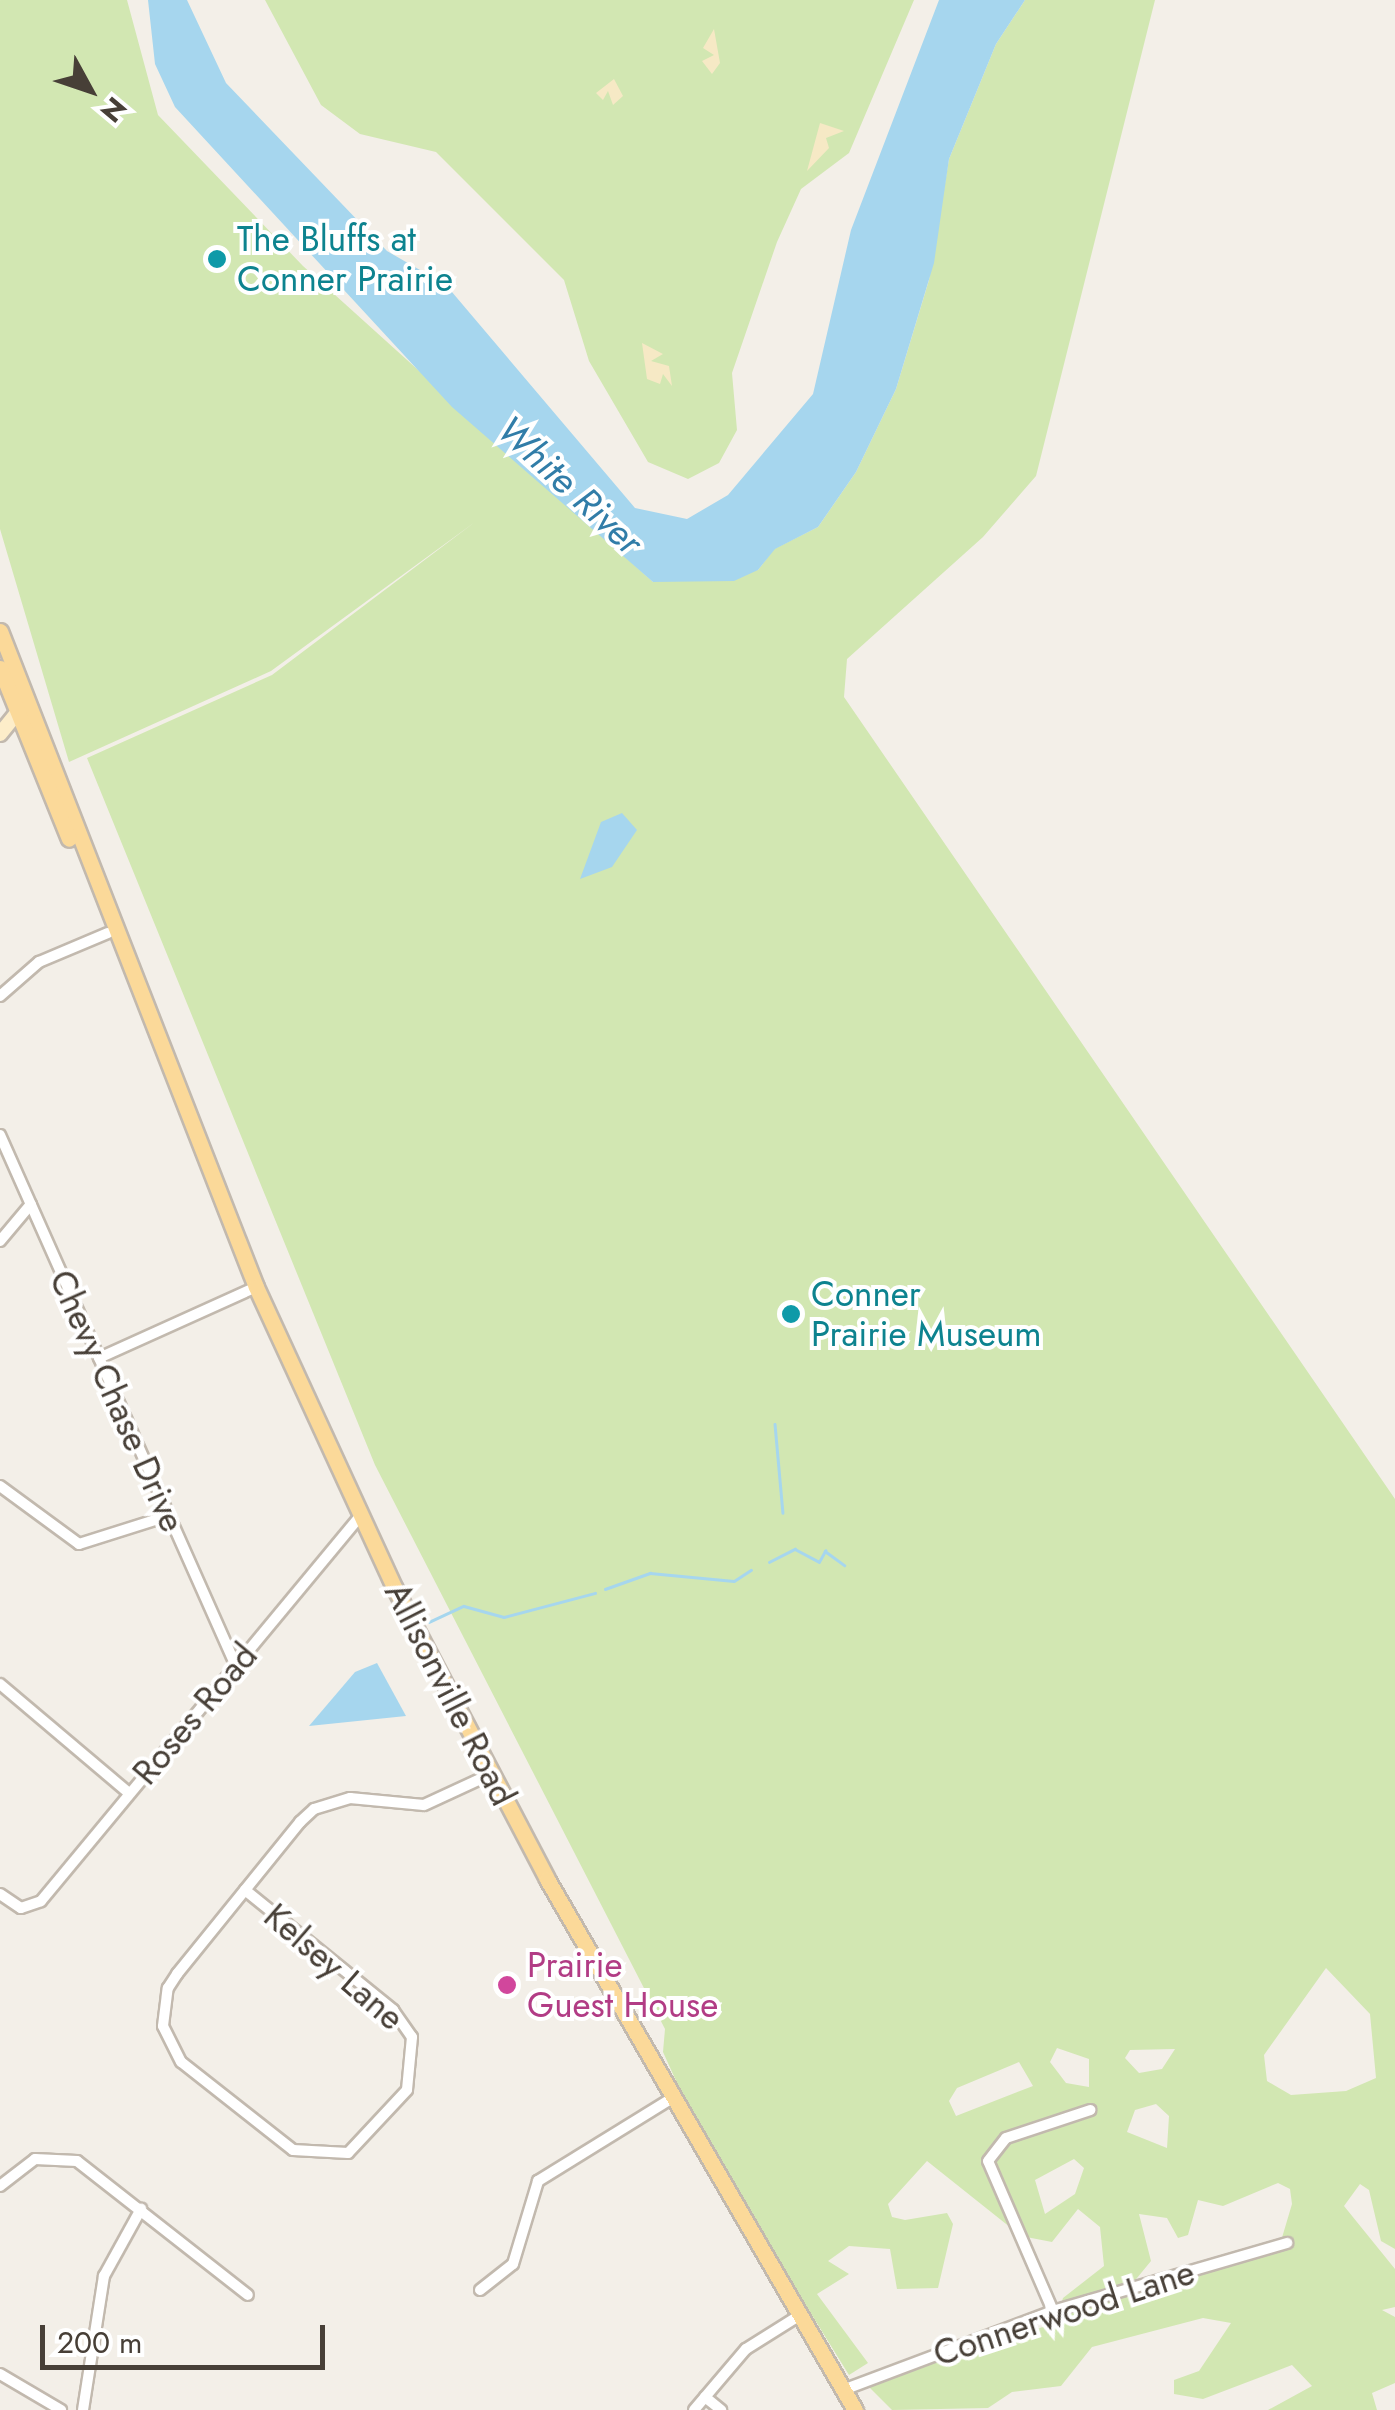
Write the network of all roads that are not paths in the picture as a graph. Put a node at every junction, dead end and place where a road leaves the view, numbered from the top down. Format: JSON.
{"nodes":[{"id":1,"x":0,"y":631,"type":"edge"},
{"id":2,"x":0,"y":668,"type":"edge"},
{"id":3,"x":17,"y":713,"type":"junction"},
{"id":4,"x":0,"y":734,"type":"edge"},
{"id":5,"x":112,"y":937,"type":"junction"},
{"id":6,"x":0,"y":996,"type":"edge"},
{"id":7,"x":0,"y":1135,"type":"edge"},
{"id":8,"x":31,"y":1204,"type":"junction"},
{"id":9,"x":0,"y":1241,"type":"edge"},
{"id":10,"x":256,"y":1287,"type":"junction"},
{"id":11,"x":99,"y":1358,"type":"junction"},
{"id":12,"x":0,"y":1486,"type":"edge"},
{"id":13,"x":168,"y":1516,"type":"junction"},
{"id":14,"x":361,"y":1516,"type":"junction"},
{"id":15,"x":236,"y":1666,"type":"junction"},
{"id":16,"x":0,"y":1684,"type":"edge"},
{"id":17,"x":491,"y":1774,"type":"junction"},
{"id":18,"x":129,"y":1793,"type":"junction"},
{"id":19,"x":245,"y":1890,"type":"junction"},
{"id":20,"x":0,"y":1894,"type":"edge"},
{"id":21,"x":674,"y":2097,"type":"junction"},
{"id":22,"x":1090,"y":2110,"type":"dead end"},
{"id":23,"x":0,"y":2186,"type":"edge"},
{"id":24,"x":141,"y":2209,"type":"junction"},
{"id":25,"x":1287,"y":2243,"type":"dead end"},
{"id":26,"x":480,"y":2290,"type":"dead end"},
{"id":27,"x":248,"y":2295,"type":"dead end"},
{"id":28,"x":1052,"y":2312,"type":"junction"},
{"id":29,"x":800,"y":2315,"type":"junction"},
{"id":30,"x":0,"y":2374,"type":"edge"},
{"id":31,"x":843,"y":2390,"type":"junction"},
{"id":32,"x":704,"y":2397,"type":"junction"},
{"id":33,"x":60,"y":2410,"type":"edge"},
{"id":34,"x":83,"y":2410,"type":"edge"},
{"id":35,"x":694,"y":2410,"type":"edge"},
{"id":36,"x":721,"y":2410,"type":"edge"},
{"id":37,"x":855,"y":2410,"type":"edge"}],
"edges":[{"from":1,"to":5,"type":"main road","name":"Allisonville Road"},
{"from":2,"to":3,"type":"main road","name":"Allisonville Road"},
{"from":3,"to":4,"type":"street"},
{"from":3,"to":5,"type":"main road","name":"Allisonville Road"},
{"from":5,"to":6,"type":"street"},
{"from":5,"to":10,"type":"main road","name":"Allisonville Road"},
{"from":7,"to":8,"type":"street","name":"Chevy Chase Drive"},
{"from":8,"to":9,"type":"street"},
{"from":8,"to":11,"type":"street","name":"Chevy Chase Drive"},
{"from":10,"to":11,"type":"street"},
{"from":10,"to":14,"type":"main road","name":"Allisonville Road"},
{"from":11,"to":13,"type":"street","name":"Chevy Chase Drive"},
{"from":12,"to":13,"type":"street"},
{"from":13,"to":15,"type":"street","name":"Chevy Chase Drive"},
{"from":14,"to":15,"type":"street","name":"Roses Road"},
{"from":14,"to":17,"type":"main road","name":"Allisonville Road"},
{"from":15,"to":18,"type":"street","name":"Roses Road"},
{"from":16,"to":18,"type":"street"},
{"from":17,"to":19,"type":"street"},
{"from":17,"to":21,"type":"main road","name":"Allisonville Road"},
{"from":18,"to":20,"type":"street","name":"Roses Road"},
{"from":19,"to":19,"type":"street","name":"Kelsey Lane"},
{"from":21,"to":26,"type":"street"},
{"from":21,"to":29,"type":"main road","name":"Allisonville Road"},
{"from":22,"to":28,"type":"street"},
{"from":23,"to":24,"type":"street"},
{"from":24,"to":27,"type":"street"},
{"from":24,"to":34,"type":"street"},
{"from":25,"to":28,"type":"street","name":"Connerwood Lane"},
{"from":28,"to":31,"type":"street","name":"Connerwood Lane"},
{"from":29,"to":31,"type":"main road","name":"Allisonville Road"},
{"from":29,"to":32,"type":"street"},
{"from":30,"to":33,"type":"street"},
{"from":31,"to":37,"type":"main road","name":"Allisonville Road"},
{"from":32,"to":35,"type":"street"},
{"from":32,"to":36,"type":"street"}]}
